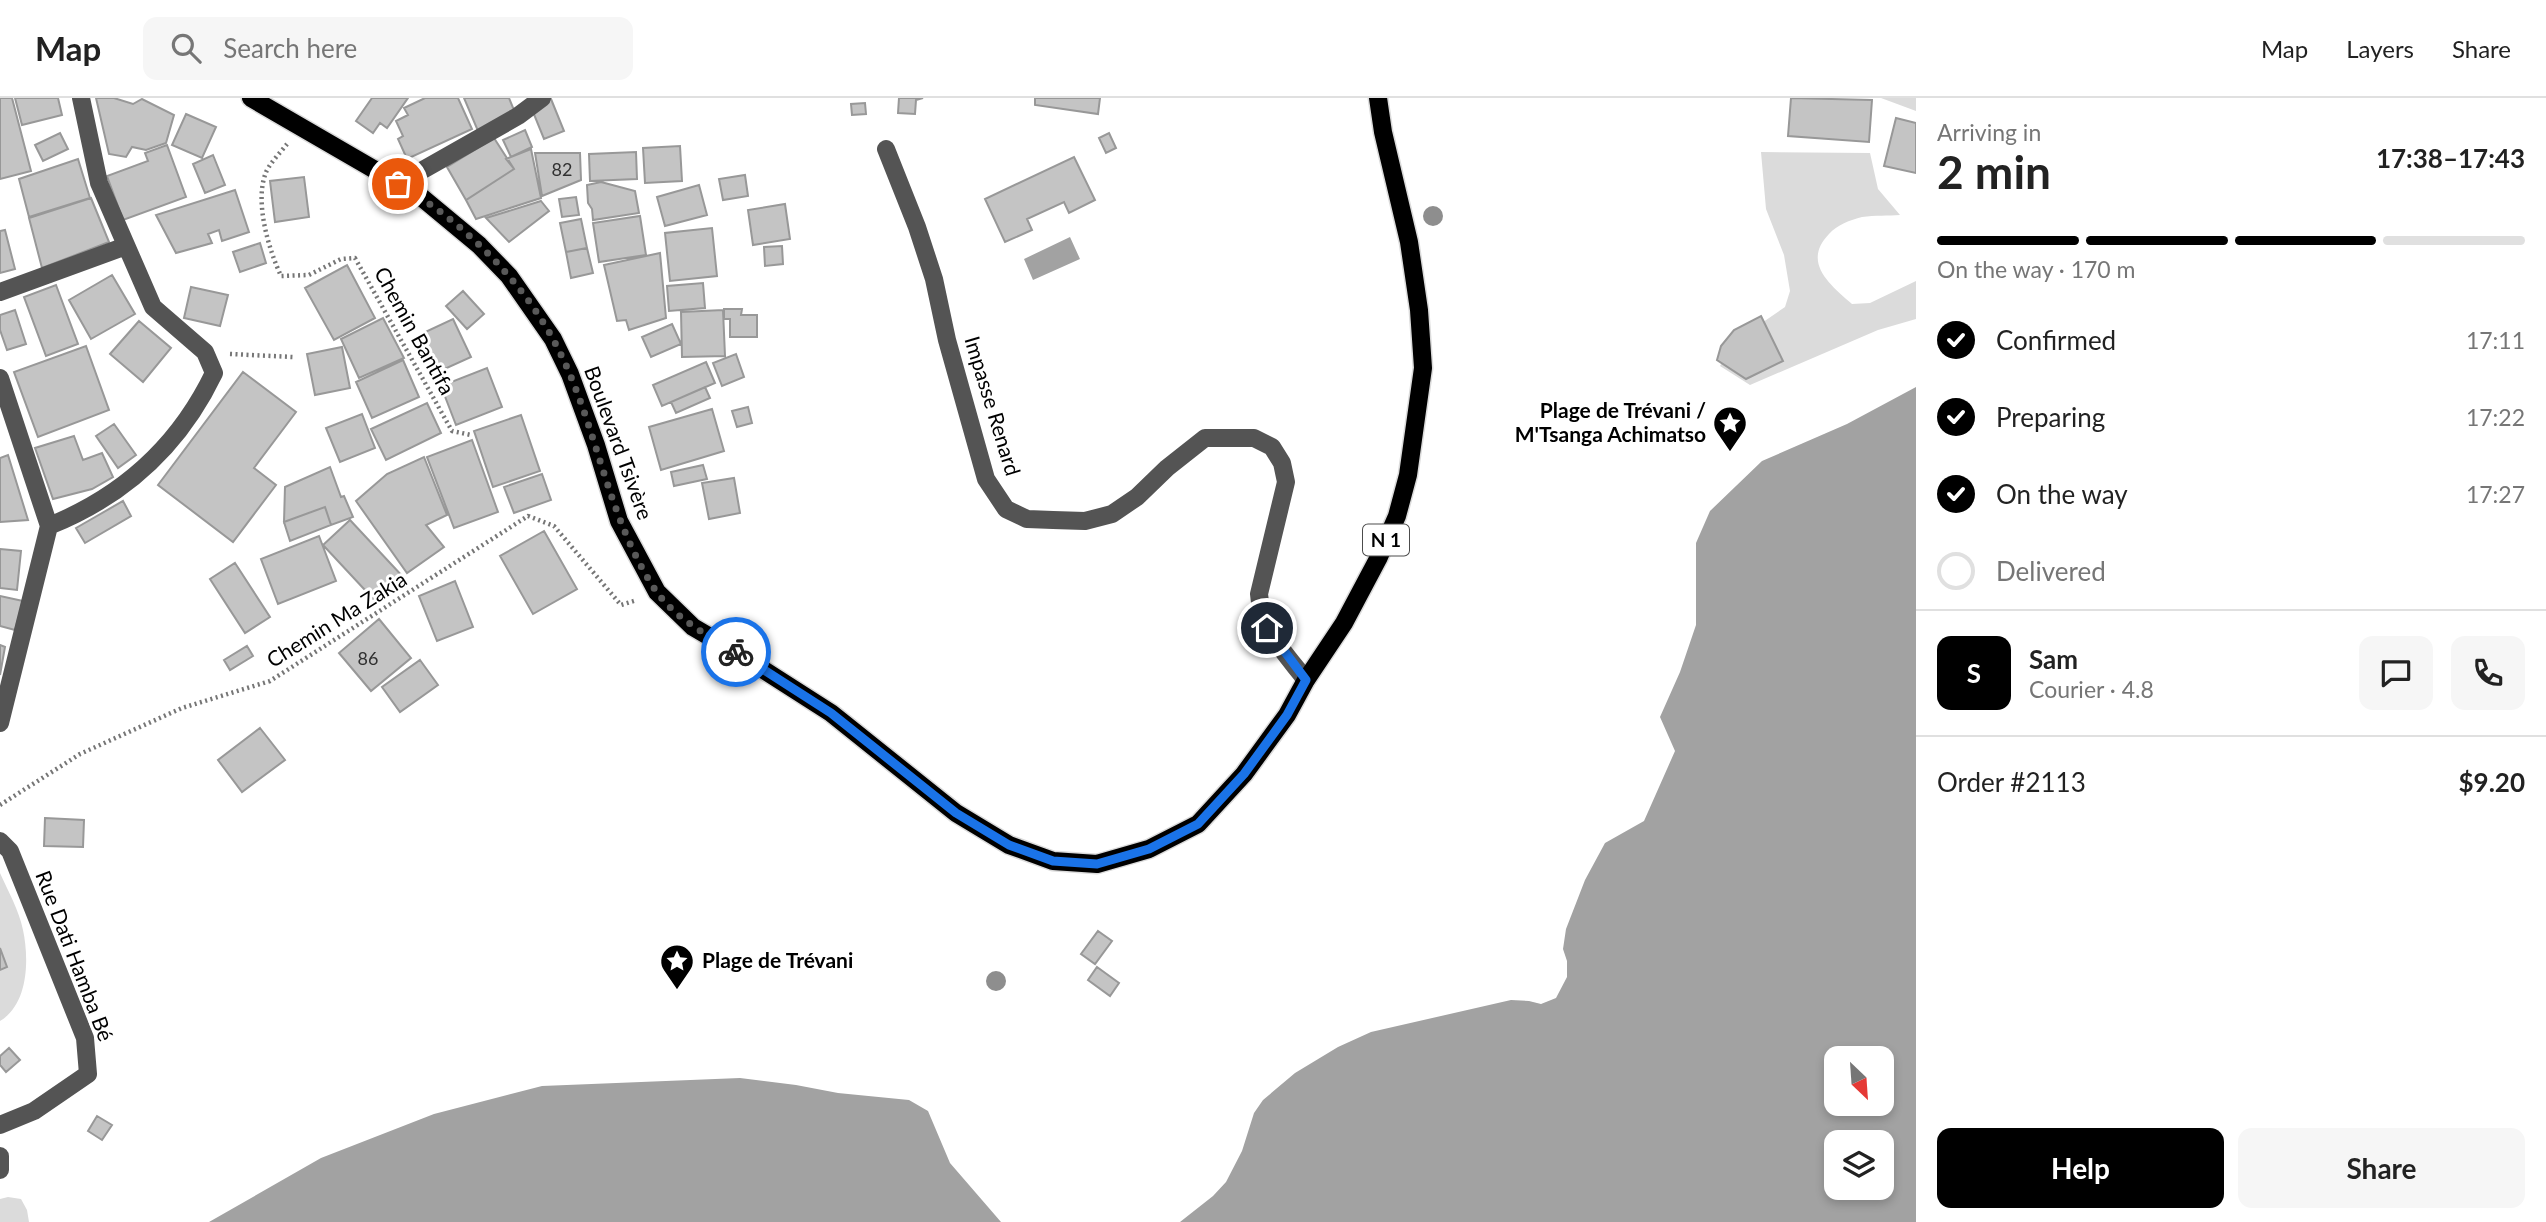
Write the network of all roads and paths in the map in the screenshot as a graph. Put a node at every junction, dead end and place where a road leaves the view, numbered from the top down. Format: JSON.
{"nodes":[{"id":1,"x":81,"y":98,"type":"edge"},
{"id":2,"x":251,"y":98,"type":"edge"},
{"id":3,"x":542,"y":98,"type":"edge"},
{"id":4,"x":1378,"y":98,"type":"edge"},
{"id":5,"x":300,"y":127,"type":"junction"},
{"id":6,"x":886,"y":149,"type":"dead end"},
{"id":7,"x":398,"y":184,"type":"junction"},
{"id":8,"x":125,"y":246,"type":"junction"},
{"id":9,"x":0,"y":292,"type":"edge"},
{"id":10,"x":205,"y":352,"type":"junction"},
{"id":11,"x":293,"y":357,"type":"dead end"},
{"id":12,"x":0,"y":378,"type":"edge"},
{"id":13,"x":471,"y":435,"type":"dead end"},
{"id":14,"x":48,"y":526,"type":"junction"},
{"id":15,"x":657,"y":592,"type":"junction"},
{"id":16,"x":1306,"y":680,"type":"junction"},
{"id":17,"x":0,"y":723,"type":"edge"},
{"id":18,"x":0,"y":805,"type":"edge"},
{"id":19,"x":0,"y":841,"type":"edge"},
{"id":20,"x":0,"y":1125,"type":"edge"},
{"id":21,"x":0,"y":1156,"type":"edge"},
{"id":22,"x":0,"y":1170,"type":"edge"}],
"edges":[{"from":1,"to":8,"type":"street"},
{"from":2,"to":5,"type":"main road","name":"Boulevard Tsivère","number":"N 1"},
{"from":3,"to":7,"type":"street"},
{"from":4,"to":16,"type":"main road","number":"N 1"},
{"from":5,"to":7,"type":"main road","name":"Boulevard Tsivère","number":"N 1"},
{"from":5,"to":13,"type":"path","name":"Chemin Bantifa"},
{"from":6,"to":16,"type":"street","name":"Impasse Renard"},
{"from":7,"to":15,"type":"main road","name":"Boulevard Tsivère","number":"N 1"},
{"from":8,"to":9,"type":"street"},
{"from":8,"to":10,"type":"street"},
{"from":10,"to":11,"type":"path"},
{"from":10,"to":14,"type":"street"},
{"from":12,"to":14,"type":"street"},
{"from":14,"to":17,"type":"street"},
{"from":15,"to":16,"type":"main road","name":"Boulevard Tsivère","number":"N 1"},
{"from":15,"to":18,"type":"path","name":"Chemin Ma Zakia"},
{"from":19,"to":20,"type":"street","name":"Rue Dati Hamba Bé"},
{"from":21,"to":22,"type":"street"}]}
